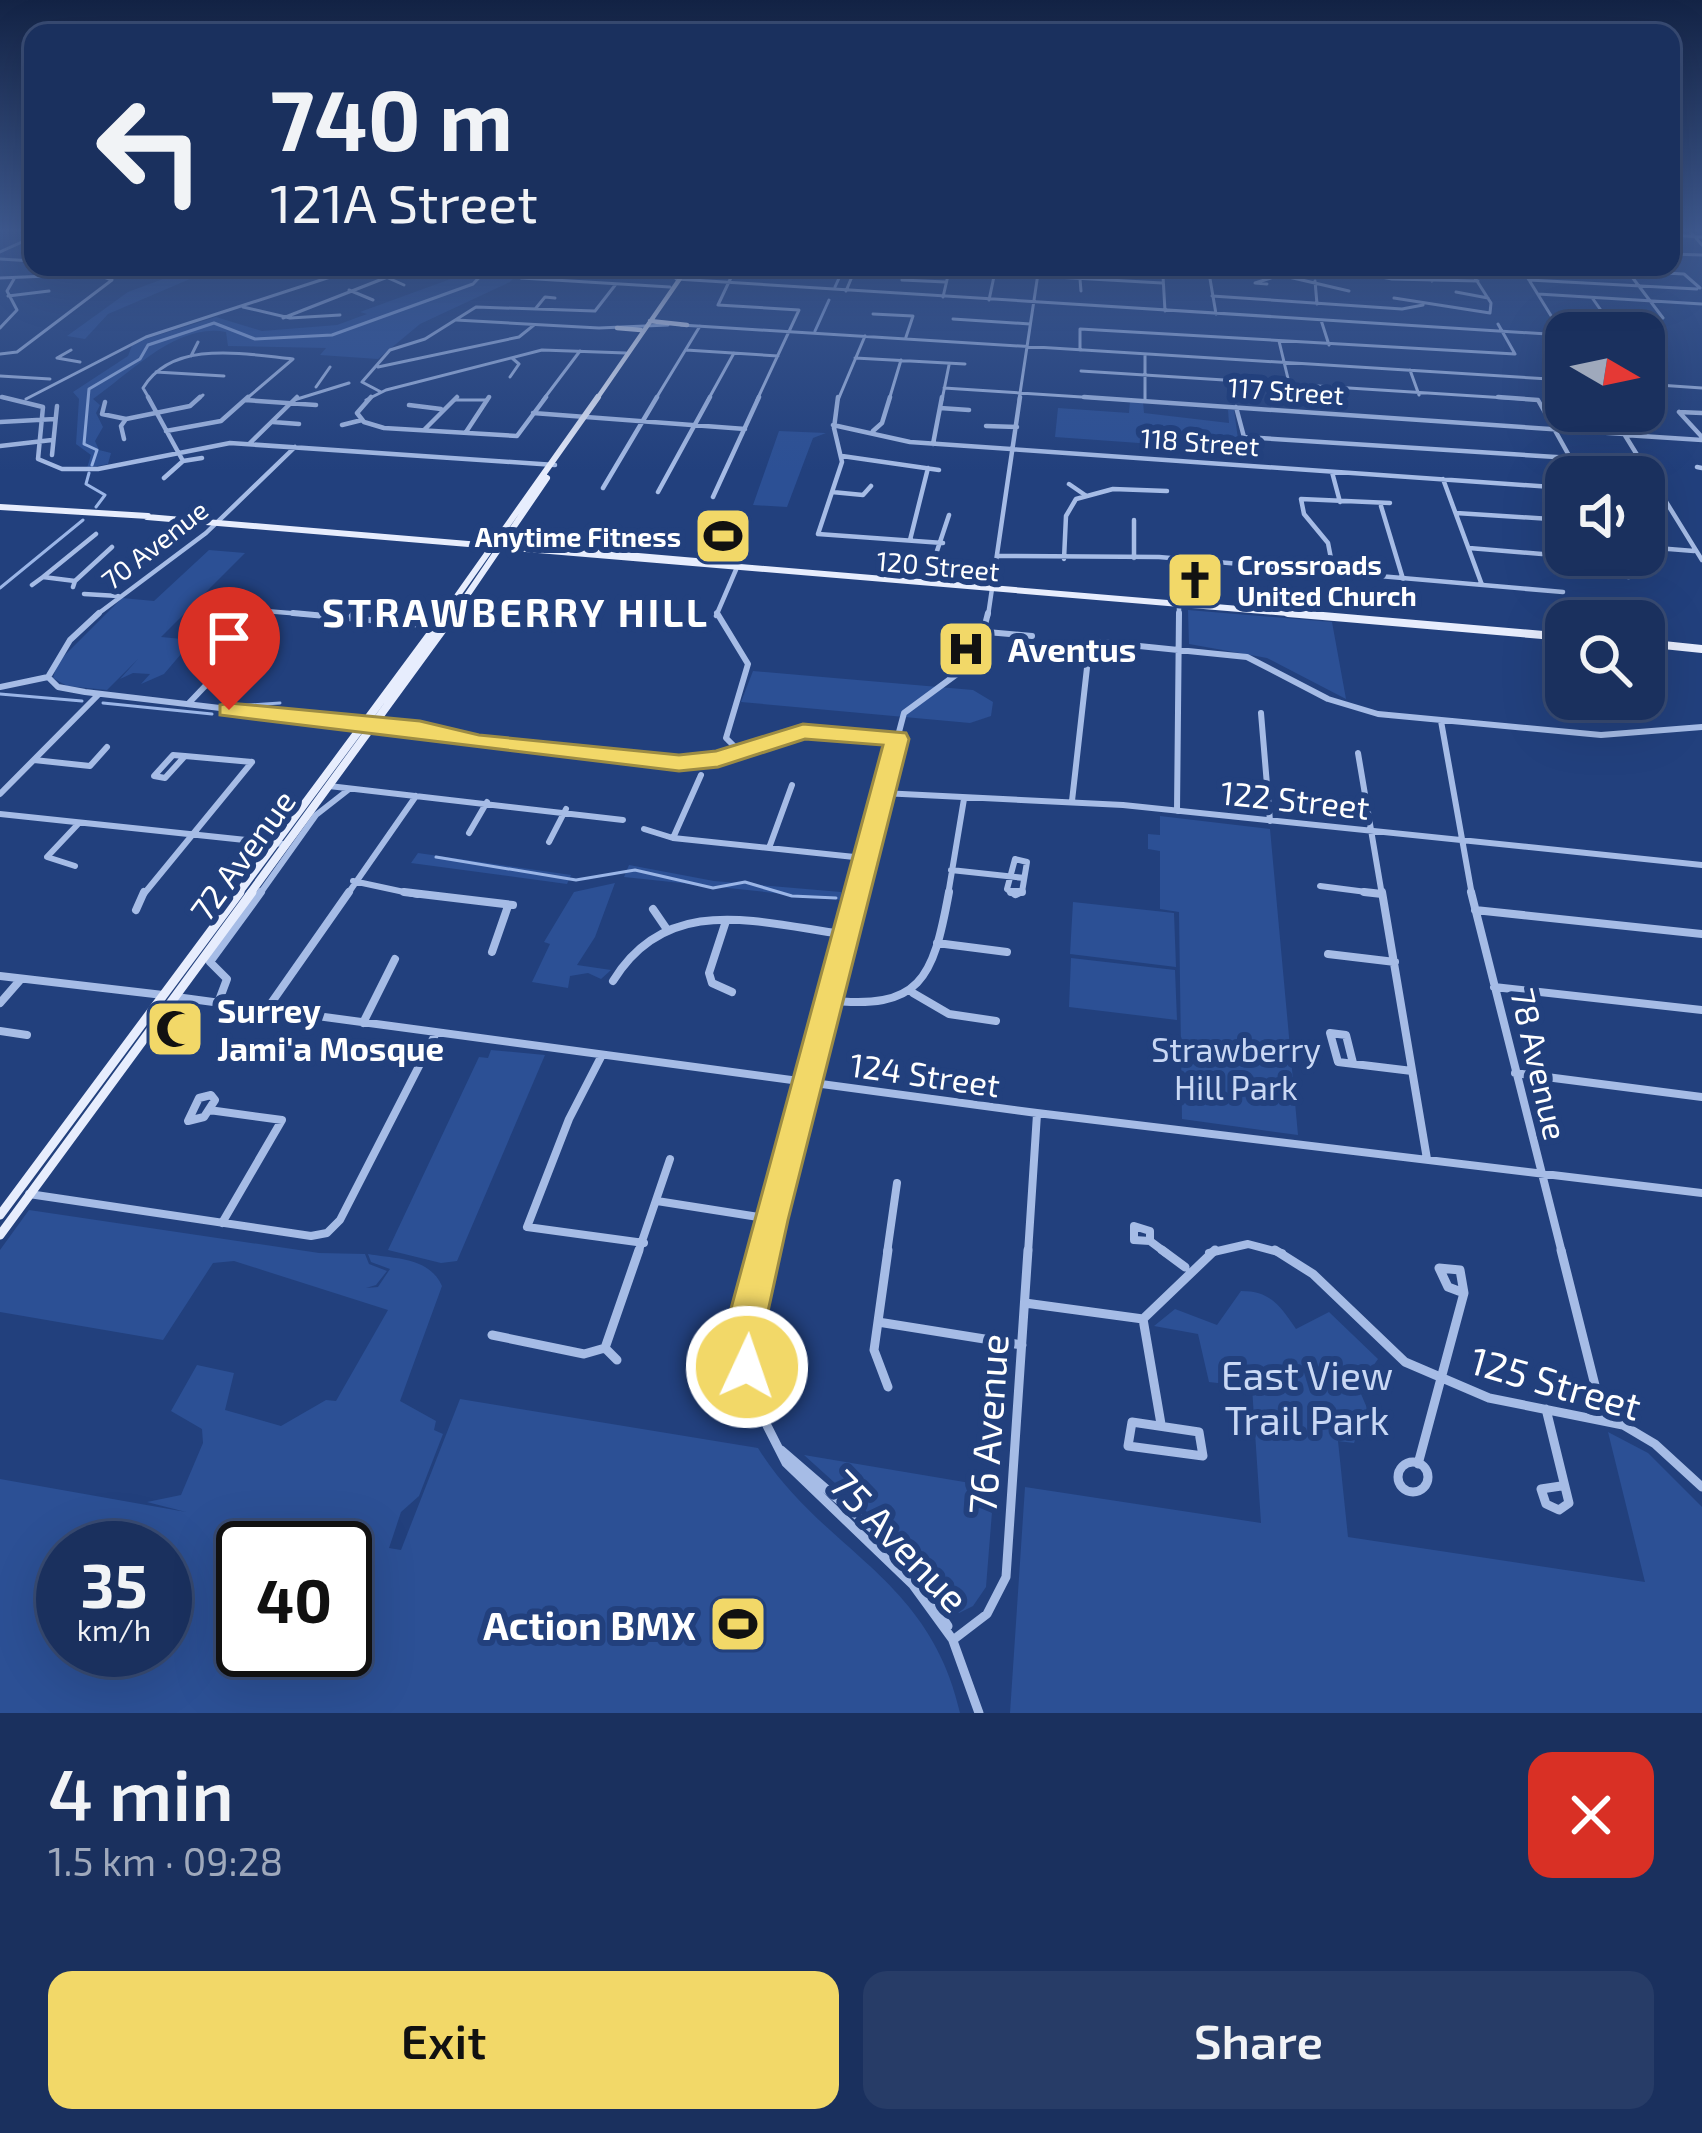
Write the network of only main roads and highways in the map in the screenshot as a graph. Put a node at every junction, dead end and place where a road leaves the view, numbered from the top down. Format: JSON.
{"nodes":[{"id":1,"x":655,"y":311,"type":"edge"},
{"id":2,"x":687,"y":326,"type":"road end"},
{"id":3,"x":644,"y":327,"type":"junction"},
{"id":4,"x":614,"y":328,"type":"road end"},
{"id":5,"x":585,"y":418,"type":"junction"},
{"id":6,"x":553,"y":465,"type":"junction"},
{"id":7,"x":530,"y":495,"type":"junction"},
{"id":8,"x":0,"y":505,"type":"edge"},
{"id":9,"x":527,"y":513,"type":"junction"},
{"id":10,"x":500,"y":547,"type":"junction"},
{"id":11,"x":737,"y":567,"type":"junction"},
{"id":12,"x":864,"y":578,"type":"junction"},
{"id":13,"x":995,"y":588,"type":"junction"},
{"id":14,"x":1179,"y":603,"type":"junction"},
{"id":15,"x":1364,"y":616,"type":"junction"},
{"id":16,"x":1337,"y":618,"type":"junction"},
{"id":17,"x":1472,"y":627,"type":"junction"},
{"id":18,"x":1545,"y":632,"type":"edge"},
{"id":19,"x":1545,"y":633,"type":"edge"},
{"id":20,"x":1665,"y":643,"type":"edge"},
{"id":21,"x":1702,"y":646,"type":"edge"},
{"id":22,"x":165,"y":996,"type":"junction"},
{"id":23,"x":0,"y":1215,"type":"edge"},
{"id":24,"x":0,"y":1234,"type":"edge"}],
"edges":[{"from":1,"to":3,"type":"main road","name":"72 Avenue"},
{"from":2,"to":3,"type":"main road"},
{"from":3,"to":4,"type":"main road"},
{"from":3,"to":5,"type":"main road","name":"72 Avenue"},
{"from":3,"to":5,"type":"main road","name":"72 Avenue"},
{"from":5,"to":6,"type":"main road","name":"72 Avenue"},
{"from":6,"to":7,"type":"main road","name":"72 Avenue"},
{"from":6,"to":9,"type":"main road","name":"72 Avenue"},
{"from":7,"to":9,"type":"main road"},
{"from":7,"to":10,"type":"main road","name":"72 Avenue"},
{"from":8,"to":10,"type":"main road","name":"120 Street"},
{"from":9,"to":10,"type":"main road","name":"72 Avenue"},
{"from":10,"to":11,"type":"main road","name":"120 Street"},
{"from":10,"to":22,"type":"main road","name":"72 Avenue"},
{"from":11,"to":12,"type":"main road","name":"120 Street"},
{"from":11,"to":12,"type":"main road","name":"120 Street"},
{"from":12,"to":13,"type":"main road","name":"120 Street"},
{"from":12,"to":13,"type":"main road","name":"120 Street"},
{"from":13,"to":14,"type":"main road","name":"120 Street"},
{"from":14,"to":15,"type":"main road","name":"120 Street"},
{"from":14,"to":16,"type":"main road","name":"120 Street"},
{"from":15,"to":16,"type":"main road"},
{"from":15,"to":17,"type":"main road","name":"120 Street"},
{"from":16,"to":17,"type":"main road","name":"120 Street"},
{"from":17,"to":18,"type":"main road","name":"120 Street"},
{"from":17,"to":19,"type":"main road","name":"120 Street"},
{"from":20,"to":21,"type":"main road"},
{"from":22,"to":23,"type":"main road","name":"72 Avenue"},
{"from":22,"to":24,"type":"main road","name":"72 Avenue"}]}
